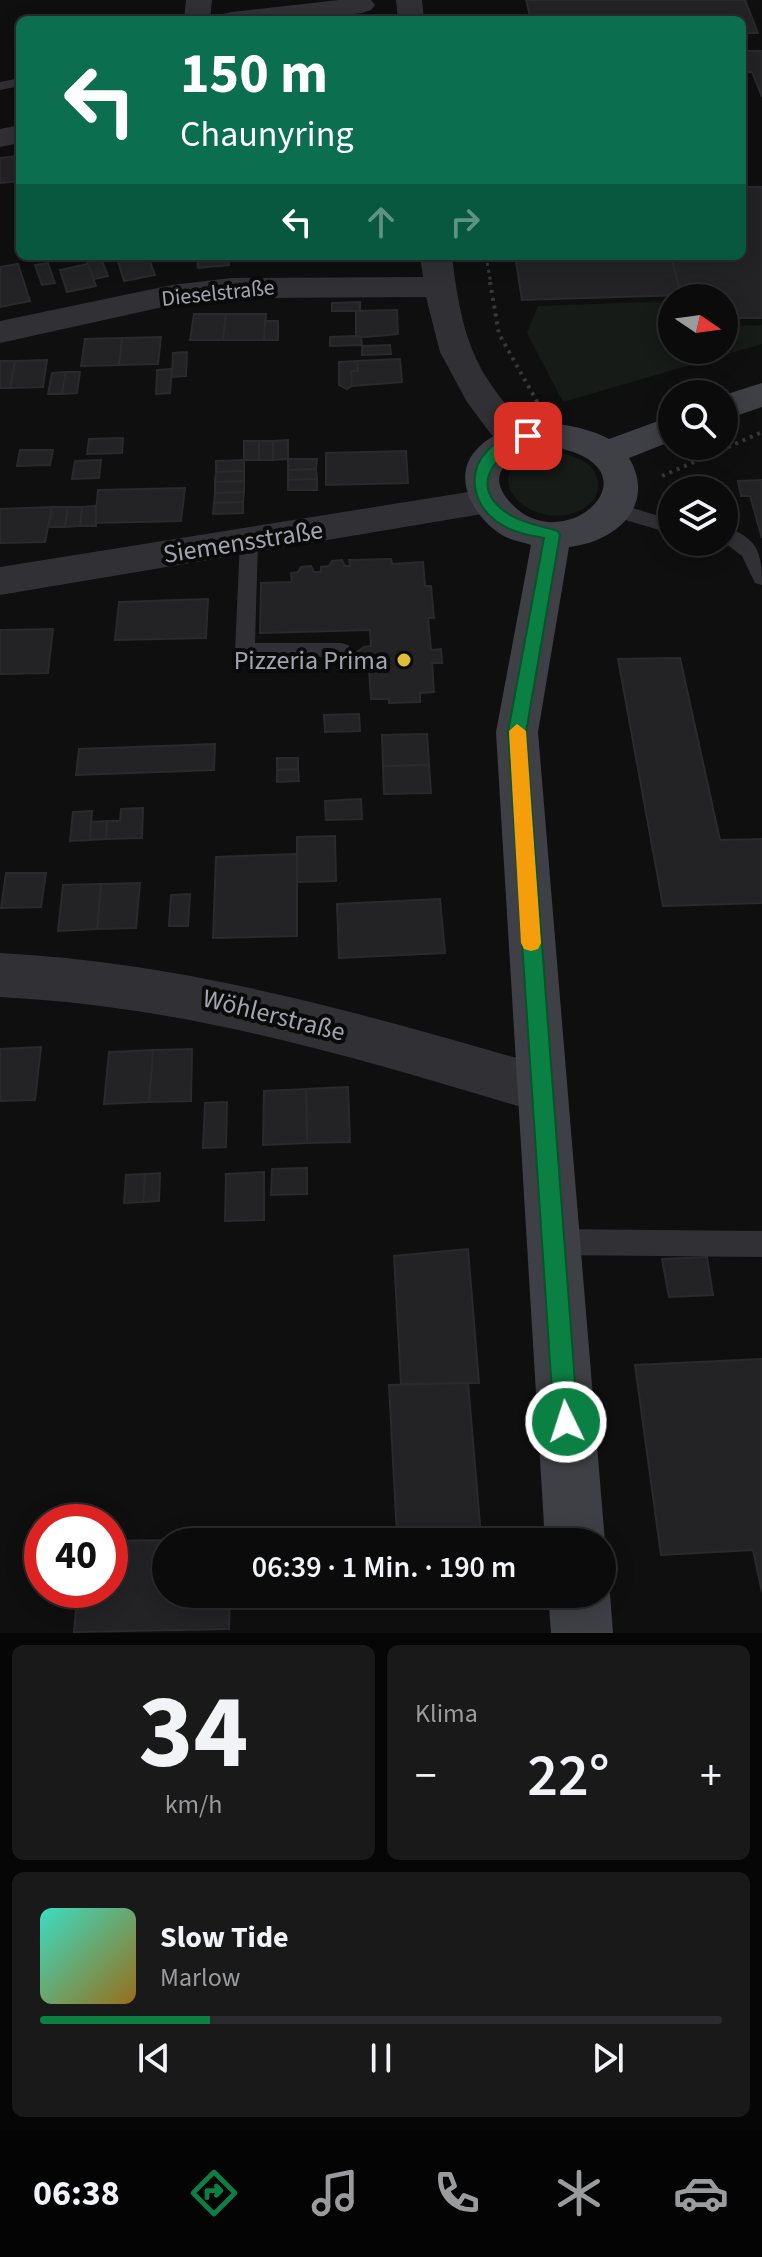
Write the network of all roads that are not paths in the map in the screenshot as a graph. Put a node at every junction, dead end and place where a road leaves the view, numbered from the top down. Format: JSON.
{"nodes":[{"id":1,"x":362,"y":5,"type":"dead end"},
{"id":2,"x":267,"y":16,"type":"edge"},
{"id":3,"x":438,"y":272,"type":"edge"},
{"id":4,"x":0,"y":332,"type":"edge"},
{"id":5,"x":762,"y":394,"type":"edge"},
{"id":6,"x":738,"y":403,"type":"edge"},
{"id":7,"x":658,"y":433,"type":"edge"},
{"id":8,"x":515,"y":440,"type":"junction"},
{"id":9,"x":605,"y":454,"type":"junction"},
{"id":10,"x":487,"y":502,"type":"junction"},
{"id":11,"x":616,"y":510,"type":"junction"},
{"id":12,"x":658,"y":523,"type":"edge"},
{"id":13,"x":552,"y":535,"type":"junction"},
{"id":14,"x":249,"y":541,"type":"junction"},
{"id":15,"x":738,"y":542,"type":"edge"},
{"id":16,"x":762,"y":578,"type":"edge"},
{"id":17,"x":0,"y":581,"type":"edge"},
{"id":18,"x":341,"y":651,"type":"dead end"},
{"id":19,"x":0,"y":975,"type":"edge"},
{"id":20,"x":541,"y":1089,"type":"junction"},
{"id":21,"x":553,"y":1242,"type":"junction"},
{"id":22,"x":762,"y":1244,"type":"edge"},
{"id":23,"x":574,"y":1528,"type":"edge"},
{"id":24,"x":580,"y":1608,"type":"edge"},
{"id":25,"x":582,"y":1633,"type":"edge"}],
"edges":[{"from":1,"to":2,"type":"street"},
{"from":3,"to":4,"type":"street","name":"Dieselstraße"},
{"from":3,"to":8,"type":"street"},
{"from":5,"to":6,"type":"street"},
{"from":7,"to":9,"type":"street"},
{"from":8,"to":9,"type":"street"},
{"from":8,"to":10,"type":"street"},
{"from":9,"to":11,"type":"street"},
{"from":10,"to":13,"type":"street"},
{"from":10,"to":14,"type":"street","name":"Siemensstraße"},
{"from":11,"to":12,"type":"lane"},
{"from":11,"to":13,"type":"street"},
{"from":13,"to":20,"type":"street"},
{"from":14,"to":17,"type":"street","name":"Siemensstraße"},
{"from":14,"to":18,"type":"lane"},
{"from":15,"to":16,"type":"lane"},
{"from":19,"to":20,"type":"street","name":"Wöhlerstraße"},
{"from":20,"to":21,"type":"street"},
{"from":21,"to":22,"type":"lane"},
{"from":21,"to":23,"type":"street"},
{"from":24,"to":25,"type":"street"}]}
